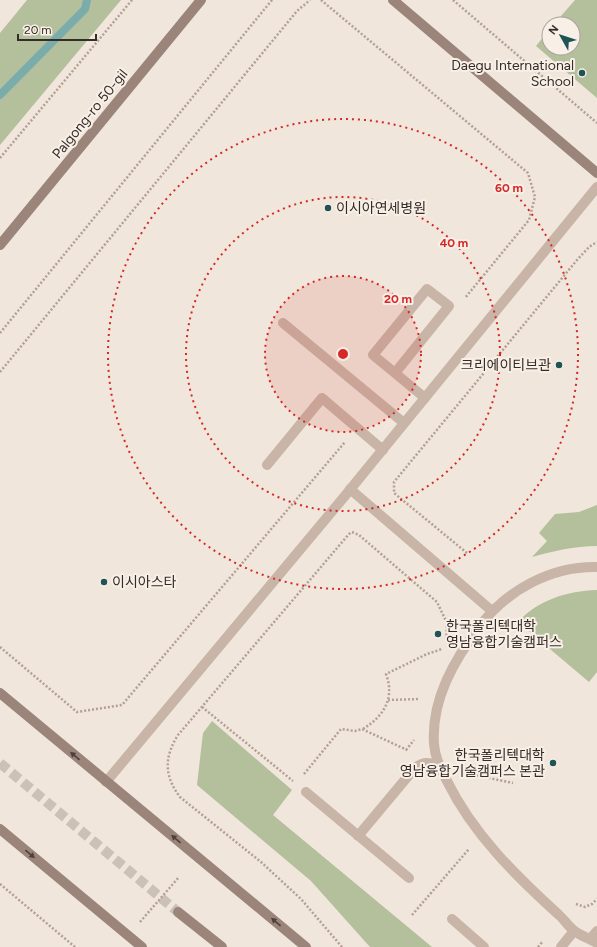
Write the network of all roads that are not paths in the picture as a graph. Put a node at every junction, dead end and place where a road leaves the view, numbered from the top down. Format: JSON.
{"nodes":[{"id":1,"x":201,"y":0,"type":"edge"},
{"id":2,"x":393,"y":0,"type":"edge"},
{"id":3,"x":597,"y":173,"type":"edge"},
{"id":4,"x":597,"y":187,"type":"edge"},
{"id":5,"x":0,"y":245,"type":"edge"},
{"id":6,"x":283,"y":323,"type":"dead end"},
{"id":7,"x":395,"y":372,"type":"junction"},
{"id":8,"x":425,"y":398,"type":"junction"},
{"id":9,"x":404,"y":423,"type":"junction"},
{"id":10,"x":383,"y":450,"type":"junction"},
{"id":11,"x":266,"y":465,"type":"dead end"},
{"id":12,"x":350,"y":489,"type":"junction"},
{"id":13,"x":597,"y":567,"type":"edge"},
{"id":14,"x":492,"y":611,"type":"junction"},
{"id":15,"x":0,"y":693,"type":"edge"},
{"id":16,"x":439,"y":766,"type":"junction"},
{"id":17,"x":106,"y":782,"type":"junction"},
{"id":18,"x":306,"y":792,"type":"dead end"},
{"id":19,"x":0,"y":829,"type":"edge"},
{"id":20,"x":358,"y":836,"type":"junction"},
{"id":21,"x":409,"y":878,"type":"dead end"},
{"id":22,"x":178,"y":912,"type":"tunnel mouth"},
{"id":23,"x":452,"y":920,"type":"dead end"},
{"id":24,"x":574,"y":931,"type":"junction"},
{"id":25,"x":597,"y":931,"type":"edge"},
{"id":26,"x":594,"y":941,"type":"edge"},
{"id":27,"x":142,"y":947,"type":"edge"},
{"id":28,"x":222,"y":947,"type":"edge"},
{"id":29,"x":306,"y":947,"type":"edge"},
{"id":30,"x":484,"y":947,"type":"edge"},
{"id":31,"x":561,"y":947,"type":"edge"}],
"edges":[{"from":1,"to":5,"type":"main road","name":"Palgong-ro 50-gil"},
{"from":2,"to":3,"type":"main road"},
{"from":4,"to":8,"type":"street"},
{"from":6,"to":9,"type":"street"},
{"from":7,"to":7,"type":"street"},
{"from":7,"to":8,"type":"street"},
{"from":8,"to":9,"type":"street"},
{"from":9,"to":10,"type":"street"},
{"from":10,"to":11,"type":"street"},
{"from":10,"to":12,"type":"street"},
{"from":12,"to":14,"type":"street"},
{"from":12,"to":17,"type":"street"},
{"from":13,"to":14,"type":"street"},
{"from":14,"to":16,"type":"street"},
{"from":17,"to":15,"type":"main road","one_way":true},
{"from":16,"to":20,"type":"street"},
{"from":16,"to":24,"type":"street"},
{"from":29,"to":17,"type":"main road","one_way":true},
{"from":18,"to":20,"type":"street"},
{"from":19,"to":27,"type":"main road","one_way":true},
{"from":20,"to":21,"type":"street"},
{"from":22,"to":28,"type":"main road"},
{"from":23,"to":30,"type":"street"},
{"from":24,"to":26,"type":"street"},
{"from":24,"to":31,"type":"street"},
{"from":25,"to":26,"type":"street"}]}
